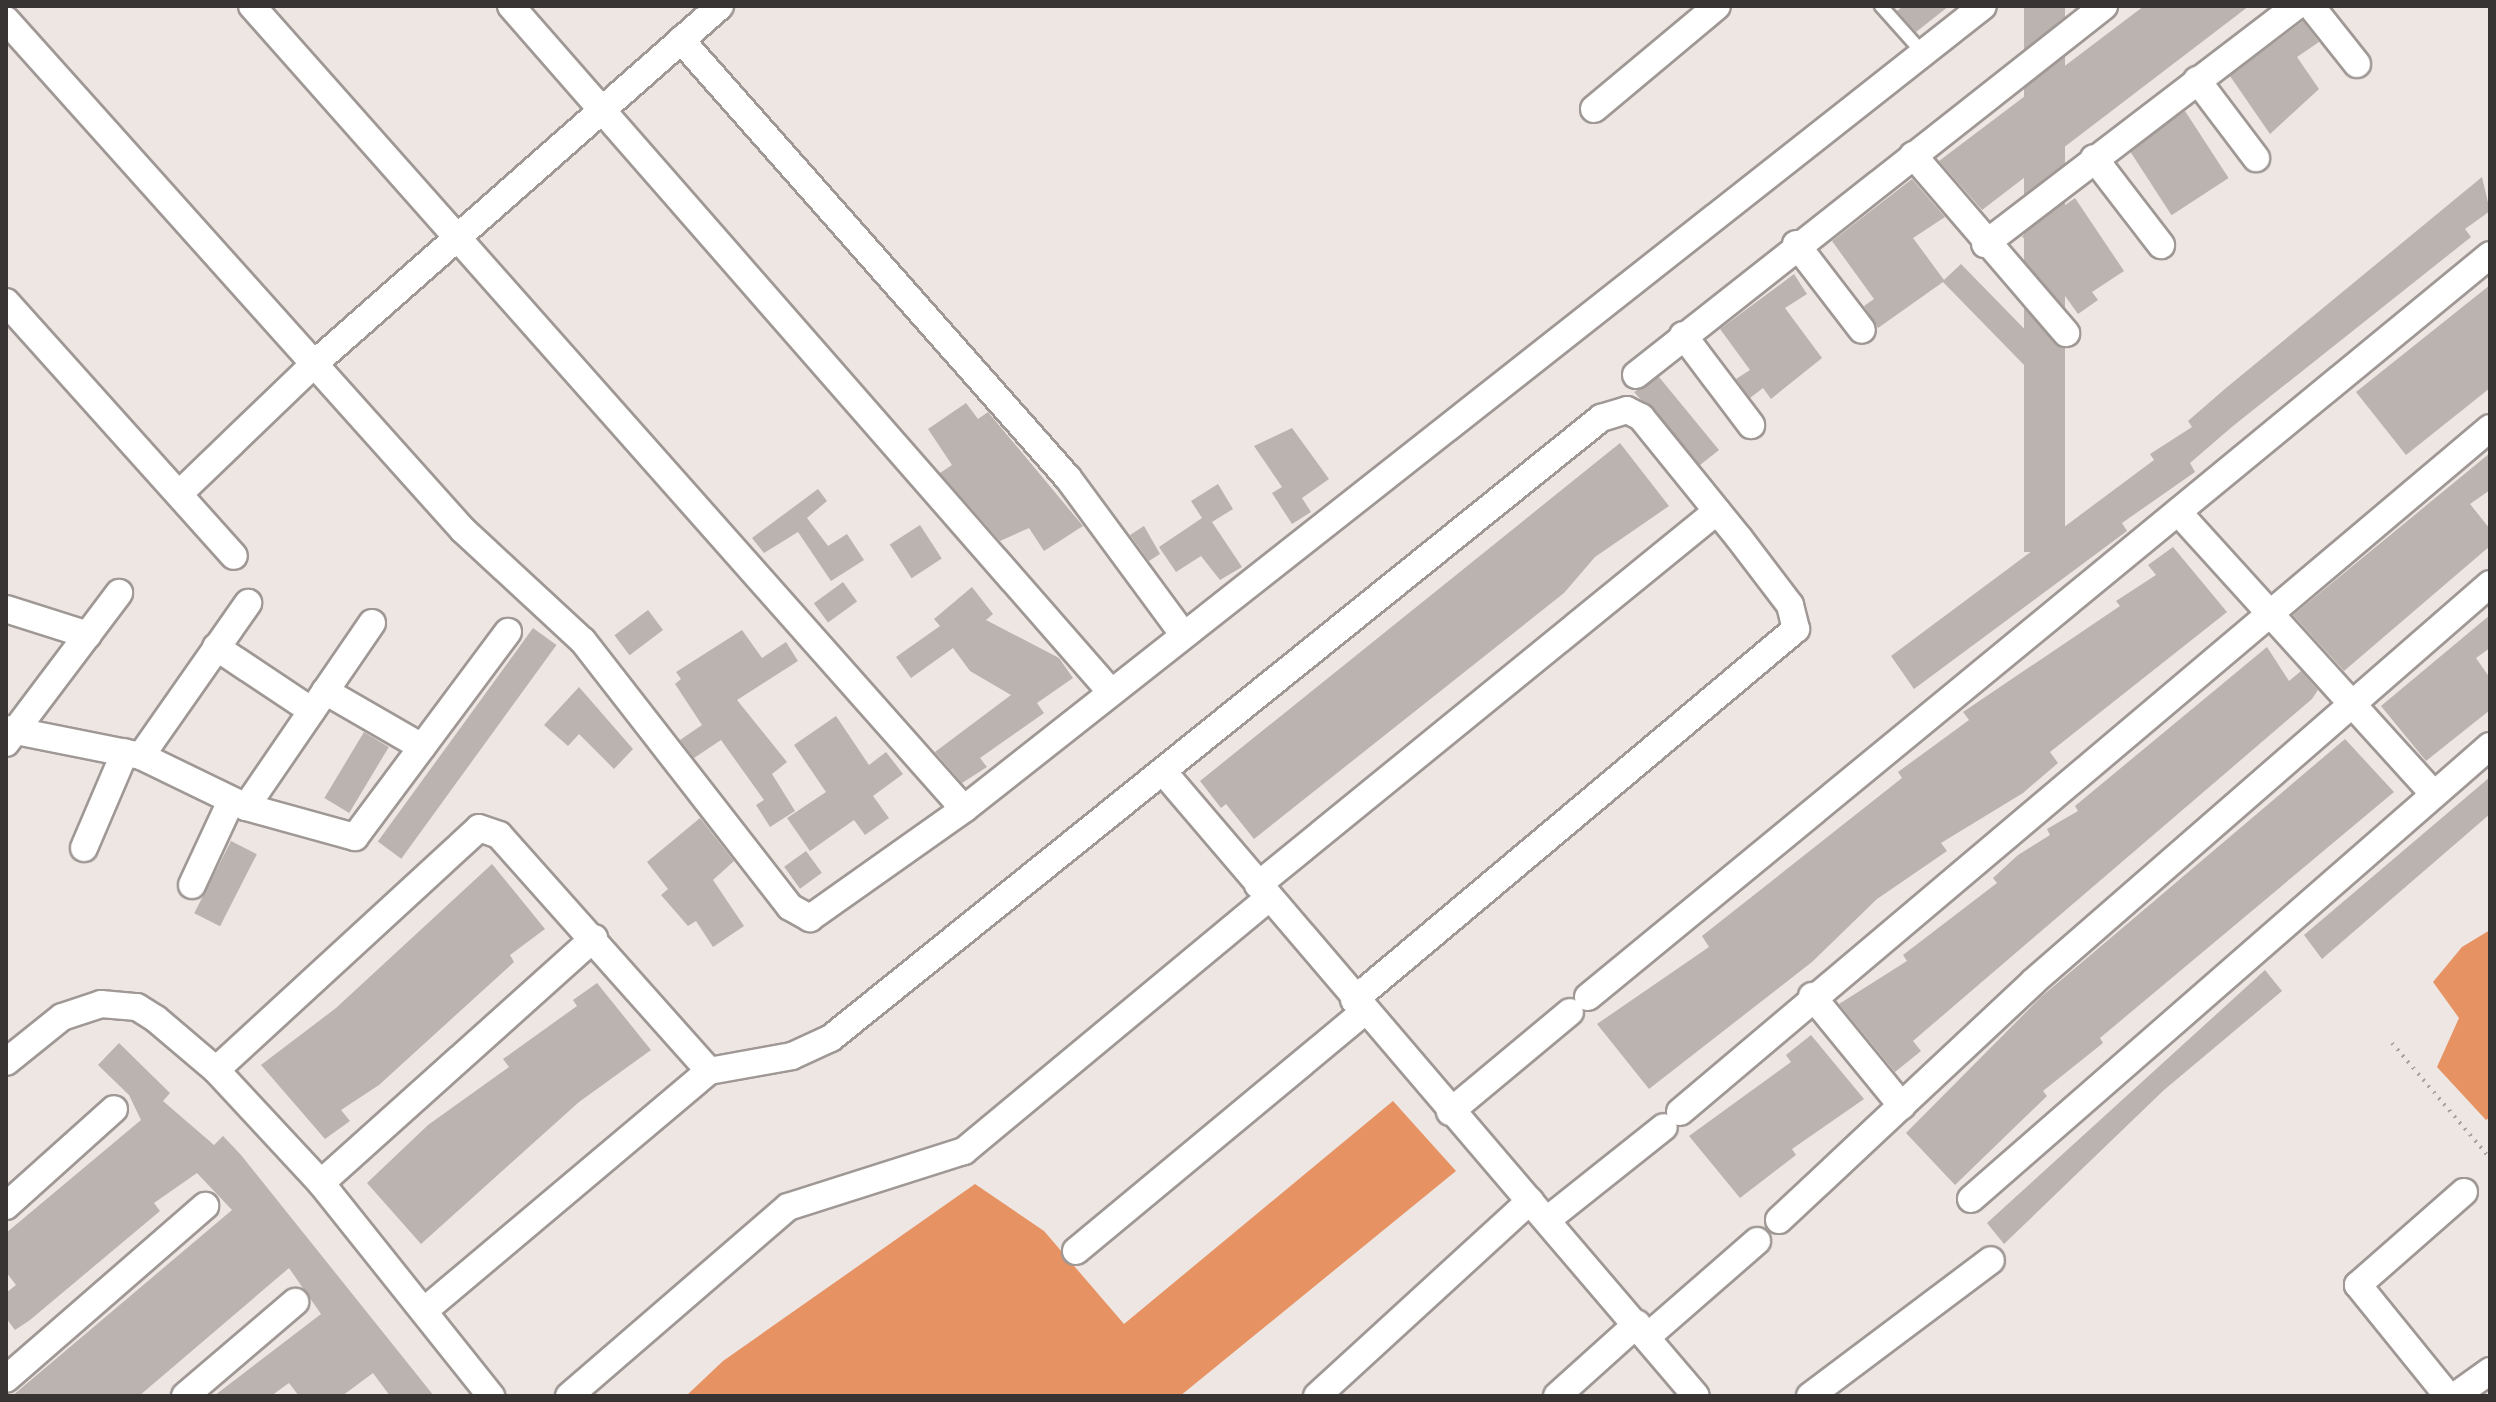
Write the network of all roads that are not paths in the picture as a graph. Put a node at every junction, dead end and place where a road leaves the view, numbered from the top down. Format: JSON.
{"nodes":[{"id":1,"x":252,"y":6,"type":"edge"},
{"id":2,"x":511,"y":6,"type":"edge"},
{"id":3,"x":720,"y":6,"type":"edge"},
{"id":4,"x":1717,"y":6,"type":"edge"},
{"id":5,"x":1881,"y":6,"type":"edge"},
{"id":6,"x":1983,"y":6,"type":"edge"},
{"id":7,"x":2104,"y":6,"type":"edge"},
{"id":8,"x":2296,"y":6,"type":"edge"},
{"id":9,"x":2311,"y":6,"type":"edge"},
{"id":10,"x":6,"y":20,"type":"edge"},
{"id":11,"x":681,"y":40,"type":"junction"},
{"id":12,"x":1923,"y":53,"type":"junction"},
{"id":13,"x":2357,"y":64,"type":"dead end"},
{"id":14,"x":2197,"y":80,"type":"junction"},
{"id":15,"x":1594,"y":109,"type":"dead end"},
{"id":16,"x":600,"y":110,"type":"junction"},
{"id":17,"x":1913,"y":155,"type":"junction"},
{"id":18,"x":2094,"y":158,"type":"junction"},
{"id":19,"x":2256,"y":158,"type":"dead end"},
{"id":20,"x":458,"y":235,"type":"junction"},
{"id":21,"x":1796,"y":244,"type":"junction"},
{"id":22,"x":1985,"y":244,"type":"junction"},
{"id":23,"x":2161,"y":245,"type":"dead end"},
{"id":24,"x":2490,"y":255,"type":"edge"},
{"id":25,"x":6,"y":302,"type":"edge"},
{"id":26,"x":1862,"y":330,"type":"dead end"},
{"id":27,"x":2066,"y":333,"type":"dead end"},
{"id":28,"x":1683,"y":335,"type":"junction"},
{"id":29,"x":314,"y":364,"type":"junction"},
{"id":30,"x":1636,"y":375,"type":"dead end"},
{"id":31,"x":1751,"y":425,"type":"dead end"},
{"id":32,"x":2490,"y":428,"type":"edge"},
{"id":33,"x":180,"y":493,"type":"junction"},
{"id":34,"x":1717,"y":511,"type":"junction"},
{"id":35,"x":2178,"y":512,"type":"junction"},
{"id":36,"x":234,"y":556,"type":"dead end"},
{"id":37,"x":2490,"y":584,"type":"edge"},
{"id":38,"x":119,"y":593,"type":"dead end"},
{"id":39,"x":248,"y":603,"type":"dead end"},
{"id":40,"x":6,"y":609,"type":"edge"},
{"id":41,"x":2268,"y":611,"type":"junction"},
{"id":42,"x":372,"y":623,"type":"dead end"},
{"id":43,"x":508,"y":632,"type":"dead end"},
{"id":44,"x":1183,"y":634,"type":"junction"},
{"id":45,"x":88,"y":635,"type":"junction"},
{"id":46,"x":216,"y":647,"type":"junction"},
{"id":47,"x":1111,"y":692,"type":"junction"},
{"id":48,"x":318,"y":701,"type":"junction"},
{"id":49,"x":2350,"y":703,"type":"junction"},
{"id":50,"x":10,"y":735,"type":"edge"},
{"id":51,"x":2490,"y":746,"type":"edge"},
{"id":52,"x":422,"y":747,"type":"junction"},
{"id":53,"x":133,"y":754,"type":"junction"},
{"id":54,"x":1166,"y":775,"type":"junction"},
{"id":55,"x":2434,"y":794,"type":"junction"},
{"id":56,"x":239,"y":804,"type":"junction"},
{"id":57,"x":964,"y":809,"type":"junction"},
{"id":58,"x":84,"y":848,"type":"dead end"},
{"id":59,"x":192,"y":885,"type":"dead end"},
{"id":60,"x":1264,"y":892,"type":"junction"},
{"id":61,"x":594,"y":938,"type":"junction"},
{"id":62,"x":1812,"y":996,"type":"junction"},
{"id":63,"x":1359,"y":1006,"type":"junction"},
{"id":64,"x":6,"y":1062,"type":"edge"},
{"id":65,"x":216,"y":1070,"type":"junction"},
{"id":66,"x":709,"y":1071,"type":"junction"},
{"id":67,"x":1902,"y":1106,"type":"junction"},
{"id":68,"x":114,"y":1109,"type":"dead end"},
{"id":69,"x":1450,"y":1112,"type":"junction"},
{"id":70,"x":321,"y":1183,"type":"junction"},
{"id":71,"x":2464,"y":1192,"type":"dead end"},
{"id":72,"x":1971,"y":1199,"type":"dead end"},
{"id":73,"x":6,"y":1206,"type":"edge"},
{"id":74,"x":205,"y":1206,"type":"dead end"},
{"id":75,"x":1539,"y":1210,"type":"junction"},
{"id":76,"x":1779,"y":1220,"type":"dead end"},
{"id":77,"x":1757,"y":1241,"type":"dead end"},
{"id":78,"x":1076,"y":1251,"type":"dead end"},
{"id":79,"x":1991,"y":1260,"type":"dead end"},
{"id":80,"x":295,"y":1302,"type":"dead end"},
{"id":81,"x":424,"y":1311,"type":"junction"},
{"id":82,"x":1642,"y":1330,"type":"junction"},
{"id":83,"x":2490,"y":1371,"type":"edge"},
{"id":84,"x":6,"y":1379,"type":"edge"},
{"id":85,"x":185,"y":1396,"type":"edge"},
{"id":86,"x":491,"y":1396,"type":"edge"},
{"id":87,"x":569,"y":1396,"type":"edge"},
{"id":88,"x":1317,"y":1396,"type":"edge"},
{"id":89,"x":1557,"y":1396,"type":"edge"},
{"id":90,"x":1696,"y":1396,"type":"edge"},
{"id":91,"x":1810,"y":1396,"type":"edge"},
{"id":92,"x":2448,"y":1396,"type":"edge"},
{"id":93,"x":2455,"y":1396,"type":"edge"}],
"edges":[{"from":1,"to":20,"type":"street"},
{"from":2,"to":16,"type":"street"},
{"from":3,"to":11,"type":"street"},
{"from":4,"to":15,"type":"street"},
{"from":5,"to":12,"type":"lane"},
{"from":6,"to":12,"type":"street"},
{"from":7,"to":17,"type":"street"},
{"from":8,"to":14,"type":"street"},
{"from":9,"to":13,"type":"street"},
{"from":10,"to":29,"type":"street"},
{"from":11,"to":16,"type":"street"},
{"from":11,"to":44,"type":"street"},
{"from":12,"to":44,"type":"street"},
{"from":14,"to":18,"type":"street"},
{"from":14,"to":19,"type":"street"},
{"from":16,"to":20,"type":"street"},
{"from":16,"to":47,"type":"street"},
{"from":17,"to":21,"type":"street"},
{"from":17,"to":22,"type":"street"},
{"from":18,"to":22,"type":"street"},
{"from":18,"to":23,"type":"street"},
{"from":20,"to":29,"type":"street"},
{"from":20,"to":57,"type":"street"},
{"from":21,"to":26,"type":"street"},
{"from":21,"to":28,"type":"street"},
{"from":22,"to":27,"type":"street"},
{"from":24,"to":35,"type":"street"},
{"from":25,"to":33,"type":"street"},
{"from":28,"to":30,"type":"street"},
{"from":28,"to":31,"type":"street"},
{"from":29,"to":33,"type":"street"},
{"from":29,"to":57,"type":"street"},
{"from":32,"to":41,"type":"street"},
{"from":33,"to":36,"type":"street"},
{"from":34,"to":54,"type":"street"},
{"from":34,"to":60,"type":"street"},
{"from":34,"to":63,"type":"street"},
{"from":35,"to":41,"type":"street"},
{"from":35,"to":69,"type":"street"},
{"from":37,"to":49,"type":"street"},
{"from":38,"to":45,"type":"street"},
{"from":39,"to":46,"type":"street"},
{"from":40,"to":45,"type":"street"},
{"from":41,"to":49,"type":"street"},
{"from":41,"to":62,"type":"street"},
{"from":42,"to":48,"type":"street"},
{"from":43,"to":52,"type":"street"},
{"from":44,"to":47,"type":"street"},
{"from":45,"to":50,"type":"street"},
{"from":46,"to":48,"type":"street"},
{"from":46,"to":53,"type":"street"},
{"from":47,"to":57,"type":"street"},
{"from":48,"to":52,"type":"street"},
{"from":48,"to":56,"type":"street"},
{"from":49,"to":55,"type":"street"},
{"from":49,"to":67,"type":"street"},
{"from":50,"to":53,"type":"street"},
{"from":51,"to":55,"type":"street"},
{"from":52,"to":56,"type":"street"},
{"from":53,"to":56,"type":"street"},
{"from":53,"to":58,"type":"street"},
{"from":54,"to":60,"type":"street"},
{"from":54,"to":66,"type":"street"},
{"from":55,"to":72,"type":"street"},
{"from":56,"to":59,"type":"street"},
{"from":60,"to":63,"type":"street"},
{"from":60,"to":87,"type":"street"},
{"from":61,"to":65,"type":"street"},
{"from":61,"to":66,"type":"street"},
{"from":61,"to":70,"type":"street"},
{"from":62,"to":67,"type":"street"},
{"from":62,"to":75,"type":"street"},
{"from":63,"to":69,"type":"street"},
{"from":63,"to":78,"type":"street"},
{"from":64,"to":65,"type":"street"},
{"from":65,"to":70,"type":"street"},
{"from":66,"to":81,"type":"street"},
{"from":67,"to":76,"type":"street"},
{"from":68,"to":73,"type":"street"},
{"from":69,"to":75,"type":"street"},
{"from":70,"to":81,"type":"street"},
{"from":71,"to":92,"type":"street"},
{"from":74,"to":84,"type":"street"},
{"from":75,"to":82,"type":"street"},
{"from":75,"to":88,"type":"street"},
{"from":77,"to":82,"type":"street"},
{"from":79,"to":91,"type":"street"},
{"from":80,"to":85,"type":"street"},
{"from":81,"to":86,"type":"street"},
{"from":82,"to":89,"type":"street"},
{"from":82,"to":90,"type":"street"},
{"from":83,"to":93,"type":"street"}]}
